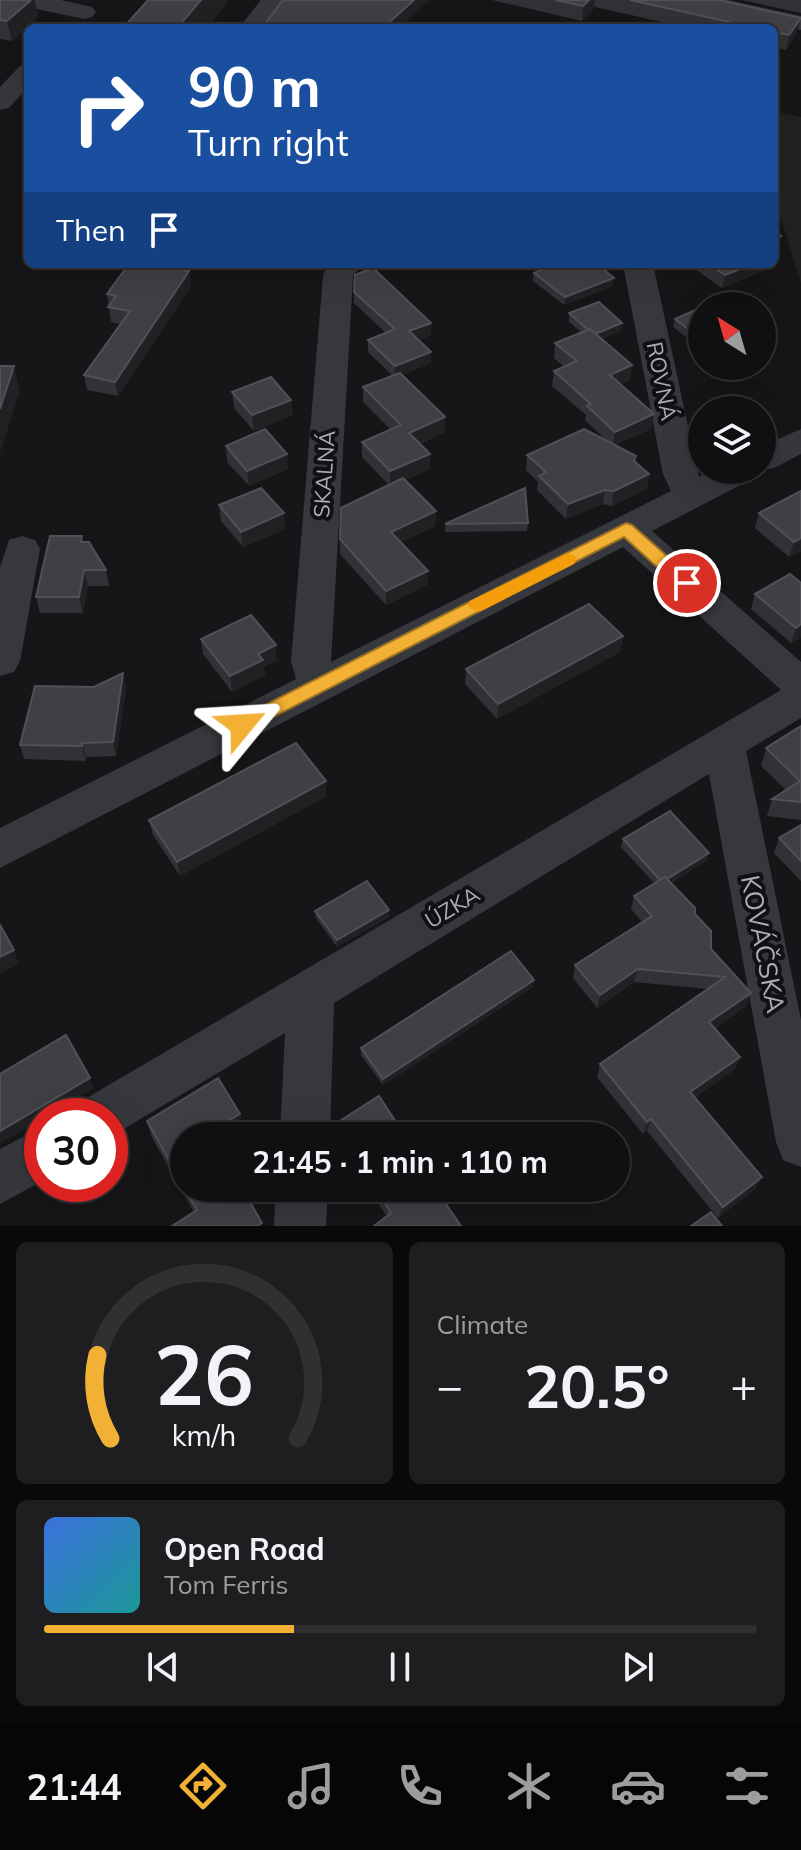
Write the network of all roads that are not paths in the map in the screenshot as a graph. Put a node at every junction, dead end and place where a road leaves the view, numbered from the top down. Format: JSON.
{"nodes":[{"id":1,"x":30,"y":0,"type":"edge"},
{"id":2,"x":273,"y":0,"type":"edge"},
{"id":3,"x":695,"y":0,"type":"edge"},
{"id":4,"x":83,"y":13,"type":"edge"},
{"id":5,"x":801,"y":23,"type":"edge"},
{"id":6,"x":254,"y":24,"type":"edge"},
{"id":7,"x":24,"y":76,"type":"edge"},
{"id":8,"x":0,"y":102,"type":"edge"},
{"id":9,"x":341,"y":268,"type":"edge"},
{"id":10,"x":639,"y":268,"type":"edge"},
{"id":11,"x":801,"y":440,"type":"edge"},
{"id":12,"x":776,"y":453,"type":"edge"},
{"id":13,"x":715,"y":484,"type":"edge"},
{"id":14,"x":691,"y":496,"type":"junction"},
{"id":15,"x":626,"y":529,"type":"junction"},
{"id":16,"x":22,"y":549,"type":"dead end"},
{"id":17,"x":0,"y":661,"type":"edge"},
{"id":18,"x":801,"y":685,"type":"edge"},
{"id":19,"x":318,"y":686,"type":"junction"},
{"id":20,"x":801,"y":698,"type":"edge"},
{"id":21,"x":724,"y":745,"type":"junction"},
{"id":22,"x":0,"y":849,"type":"edge"},
{"id":23,"x":311,"y":991,"type":"junction"},
{"id":24,"x":128,"y":1101,"type":"edge"},
{"id":25,"x":306,"y":1122,"type":"edge"},
{"id":26,"x":801,"y":1142,"type":"edge"},
{"id":27,"x":24,"y":1163,"type":"edge"},
{"id":28,"x":0,"y":1178,"type":"edge"},
{"id":29,"x":301,"y":1202,"type":"edge"},
{"id":30,"x":300,"y":1226,"type":"edge"}],
"edges":[{"from":1,"to":4,"type":"street"},
{"from":2,"to":6,"type":"street"},
{"from":3,"to":5,"type":"street"},
{"from":7,"to":8,"type":"street"},
{"from":9,"to":19,"type":"street","name":"SKALNÁ"},
{"from":10,"to":14,"type":"street","name":"ROVNÁ"},
{"from":11,"to":12,"type":"street"},
{"from":13,"to":14,"type":"street"},
{"from":14,"to":15,"type":"street"},
{"from":15,"to":18,"type":"street"},
{"from":15,"to":19,"type":"street"},
{"from":16,"to":17,"type":"street"},
{"from":19,"to":22,"type":"street"},
{"from":20,"to":21,"type":"street","name":"ÚZKA"},
{"from":21,"to":23,"type":"street","name":"ÚZKA"},
{"from":21,"to":26,"type":"street","name":"KOVÁČSKA"},
{"from":23,"to":24,"type":"street","name":"ÚZKA"},
{"from":23,"to":25,"type":"street"},
{"from":27,"to":28,"type":"street"},
{"from":29,"to":30,"type":"street"}]}
